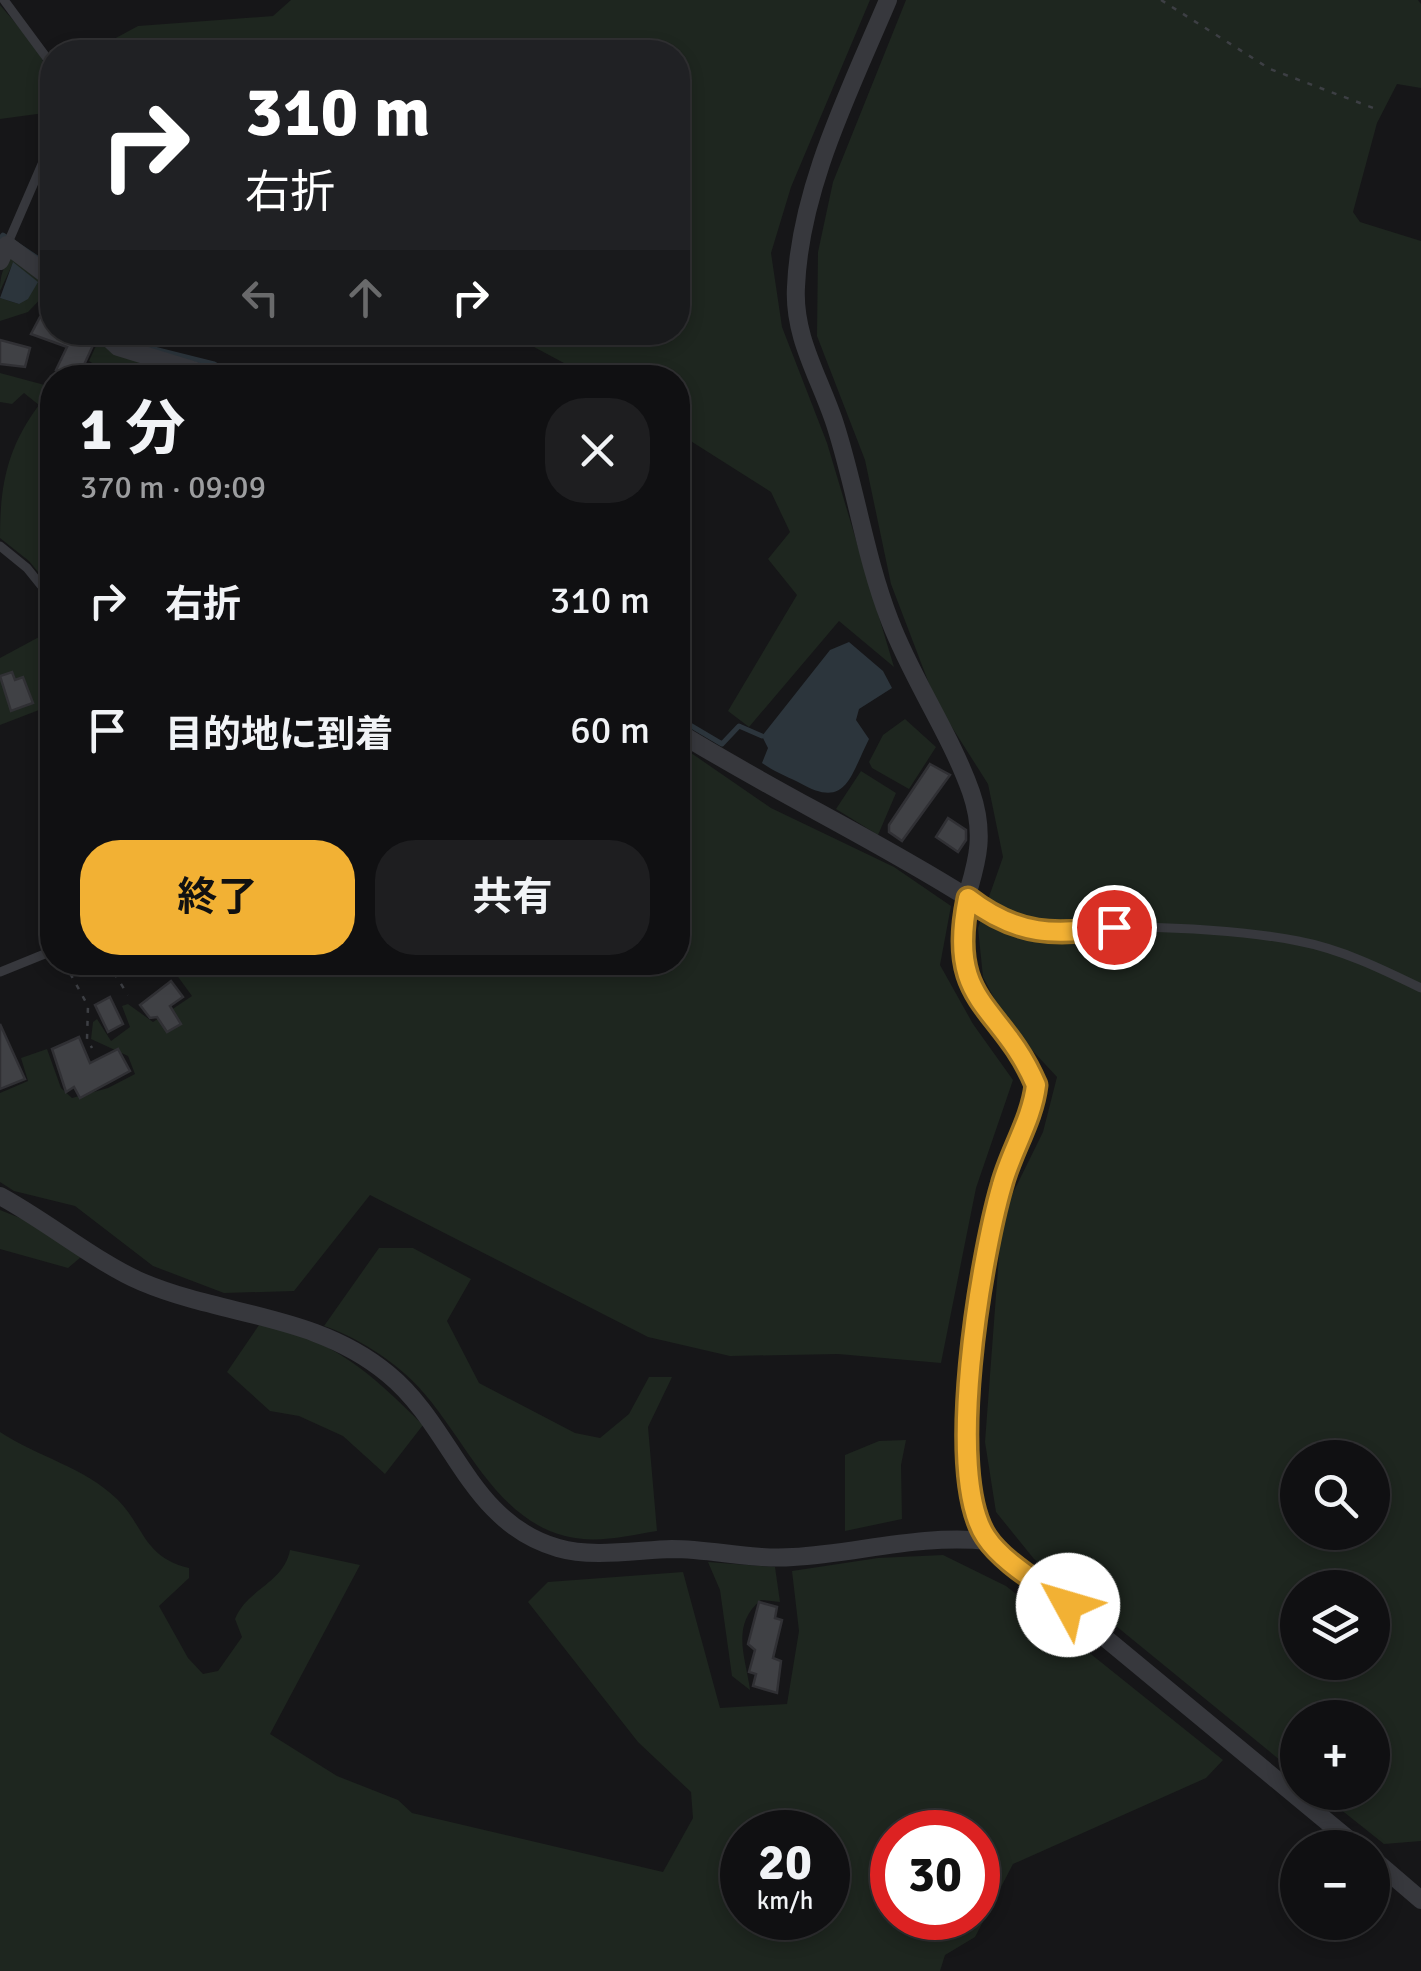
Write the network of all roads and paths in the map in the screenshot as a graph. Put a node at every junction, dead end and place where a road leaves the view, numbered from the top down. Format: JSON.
{"nodes":[{"id":1,"x":4,"y":0,"type":"edge"},
{"id":2,"x":888,"y":0,"type":"edge"},
{"id":3,"x":1161,"y":0,"type":"edge"},
{"id":4,"x":40,"y":49,"type":"edge"},
{"id":5,"x":1376,"y":109,"type":"dead end"},
{"id":6,"x":40,"y":169,"type":"edge"},
{"id":7,"x":4,"y":253,"type":"edge"},
{"id":8,"x":40,"y":272,"type":"edge"},
{"id":9,"x":116,"y":345,"type":"edge"},
{"id":10,"x":177,"y":365,"type":"edge"},
{"id":11,"x":0,"y":546,"type":"edge"},
{"id":12,"x":40,"y":584,"type":"edge"},
{"id":13,"x":690,"y":740,"type":"edge"},
{"id":14,"x":968,"y":898,"type":"junction"},
{"id":15,"x":40,"y":955,"type":"edge"},
{"id":16,"x":0,"y":972,"type":"edge"},
{"id":17,"x":71,"y":975,"type":"edge"},
{"id":18,"x":115,"y":975,"type":"edge"},
{"id":19,"x":1421,"y":988,"type":"edge"},
{"id":20,"x":128,"y":995,"type":"dead end"},
{"id":21,"x":92,"y":1048,"type":"dead end"},
{"id":22,"x":0,"y":1196,"type":"edge"},
{"id":23,"x":988,"y":1540,"type":"junction"},
{"id":24,"x":1338,"y":1830,"type":"edge"},
{"id":25,"x":1390,"y":1873,"type":"edge"},
{"id":26,"x":1421,"y":1900,"type":"edge"}],
"edges":[{"from":1,"to":4,"type":"lane"},
{"from":2,"to":14,"type":"street"},
{"from":3,"to":5,"type":"path"},
{"from":6,"to":7,"type":"lane"},
{"from":7,"to":8,"type":"street"},
{"from":9,"to":10,"type":"street"},
{"from":11,"to":12,"type":"lane"},
{"from":13,"to":14,"type":"street"},
{"from":14,"to":19,"type":"lane"},
{"from":14,"to":23,"type":"street"},
{"from":15,"to":16,"type":"lane"},
{"from":17,"to":21,"type":"path"},
{"from":18,"to":20,"type":"path"},
{"from":22,"to":23,"type":"street"},
{"from":23,"to":24,"type":"street"},
{"from":25,"to":26,"type":"street"}]}
